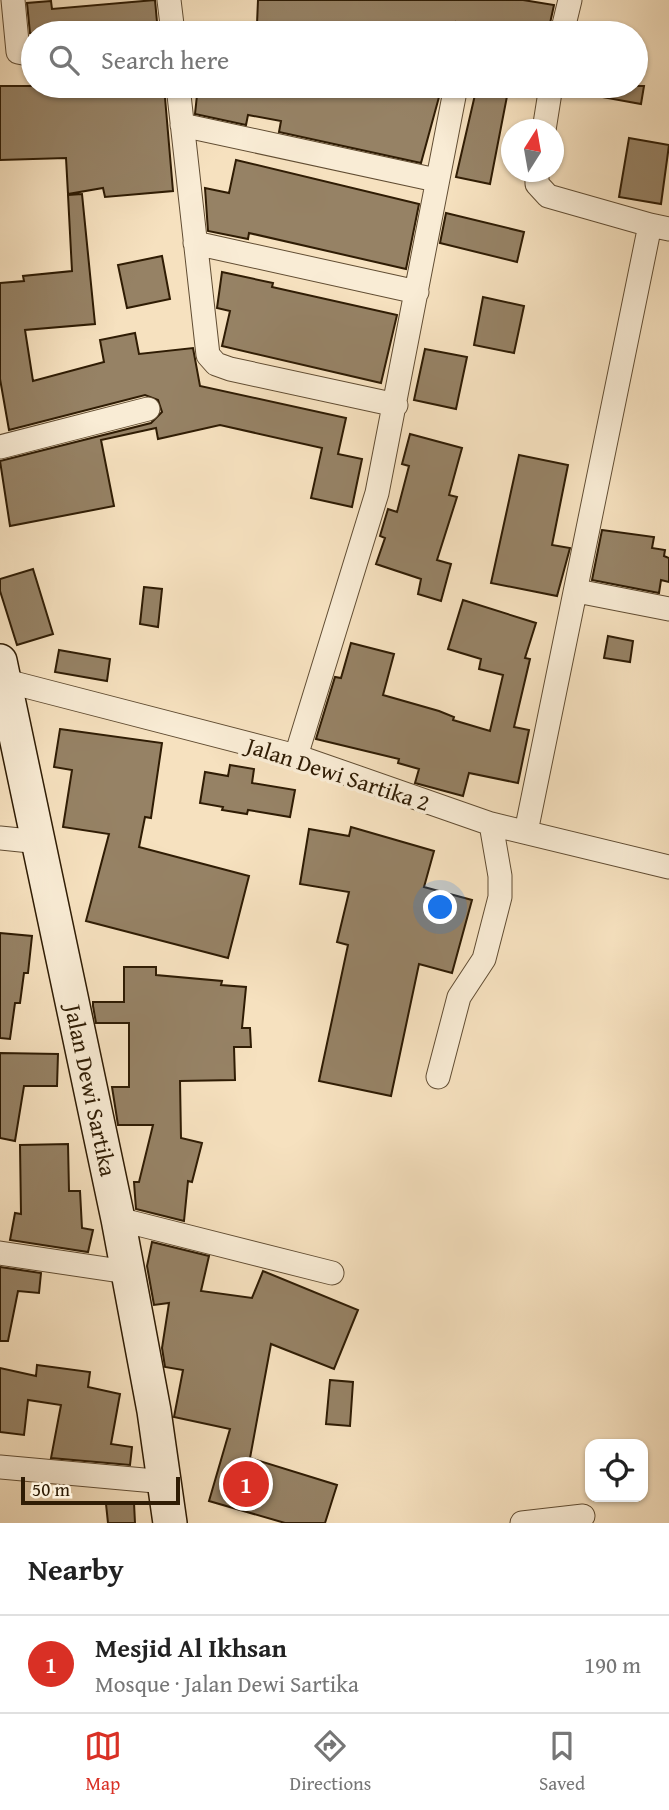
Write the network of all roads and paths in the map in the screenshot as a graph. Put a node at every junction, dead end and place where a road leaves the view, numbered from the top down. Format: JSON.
{"nodes":[{"id":1,"x":13,"y":0,"type":"edge"},
{"id":2,"x":169,"y":0,"type":"edge"},
{"id":3,"x":570,"y":0,"type":"edge"},
{"id":4,"x":172,"y":21,"type":"edge"},
{"id":5,"x":565,"y":21,"type":"edge"},
{"id":6,"x":21,"y":53,"type":"edge"},
{"id":7,"x":179,"y":98,"type":"edge"},
{"id":8,"x":453,"y":98,"type":"edge"},
{"id":9,"x":549,"y":98,"type":"edge"},
{"id":10,"x":546,"y":119,"type":"edge"},
{"id":11,"x":182,"y":125,"type":"junction"},
{"id":12,"x":436,"y":180,"type":"junction"},
{"id":13,"x":537,"y":182,"type":"edge"},
{"id":14,"x":660,"y":227,"type":"edge"},
{"id":15,"x":194,"y":243,"type":"junction"},
{"id":16,"x":417,"y":292,"type":"junction"},
{"id":17,"x":396,"y":405,"type":"junction"},
{"id":18,"x":148,"y":409,"type":"dead end"},
{"id":19,"x":0,"y":447,"type":"edge"},
{"id":20,"x":577,"y":591,"type":"junction"},
{"id":21,"x":669,"y":609,"type":"edge"},
{"id":22,"x":3,"y":671,"type":"edge"},
{"id":23,"x":296,"y":757,"type":"junction"},
{"id":24,"x":491,"y":824,"type":"junction"},
{"id":25,"x":526,"y":832,"type":"junction"},
{"id":26,"x":0,"y":838,"type":"edge"},
{"id":27,"x":40,"y":842,"type":"junction"},
{"id":28,"x":669,"y":867,"type":"edge"},
{"id":29,"x":438,"y":1077,"type":"dead end"},
{"id":30,"x":118,"y":1219,"type":"junction"},
{"id":31,"x":0,"y":1252,"type":"edge"},
{"id":32,"x":128,"y":1272,"type":"junction"},
{"id":33,"x":332,"y":1273,"type":"dead end"},
{"id":34,"x":0,"y":1467,"type":"edge"},
{"id":35,"x":166,"y":1482,"type":"junction"},
{"id":36,"x":583,"y":1516,"type":"dead end"},
{"id":37,"x":170,"y":1523,"type":"edge"},
{"id":38,"x":522,"y":1523,"type":"edge"}],
"edges":[{"from":1,"to":6,"type":"street"},
{"from":2,"to":4,"type":"street"},
{"from":3,"to":5,"type":"street"},
{"from":7,"to":11,"type":"street"},
{"from":8,"to":12,"type":"street"},
{"from":9,"to":10,"type":"street"},
{"from":11,"to":12,"type":"street"},
{"from":11,"to":15,"type":"street"},
{"from":12,"to":16,"type":"street"},
{"from":13,"to":14,"type":"street"},
{"from":14,"to":20,"type":"street"},
{"from":15,"to":16,"type":"street"},
{"from":15,"to":17,"type":"street"},
{"from":16,"to":17,"type":"street"},
{"from":17,"to":23,"type":"street"},
{"from":18,"to":19,"type":"street"},
{"from":20,"to":21,"type":"street"},
{"from":20,"to":25,"type":"street"},
{"from":22,"to":23,"type":"street","name":"Jalan Dewi Sartika 2"},
{"from":22,"to":27,"type":"main road","name":"Jalan Dewi Sartika"},
{"from":23,"to":24,"type":"street","name":"Jalan Dewi Sartika 2"},
{"from":24,"to":25,"type":"street","name":"Jalan Dewi Sartika 2"},
{"from":24,"to":29,"type":"street"},
{"from":25,"to":28,"type":"street","name":"Jalan Dewi Sartika 2"},
{"from":26,"to":27,"type":"street"},
{"from":27,"to":30,"type":"main road","name":"Jalan Dewi Sartika"},
{"from":30,"to":32,"type":"main road","name":"Jalan Dewi Sartika"},
{"from":30,"to":33,"type":"street"},
{"from":31,"to":32,"type":"street"},
{"from":32,"to":35,"type":"main road","name":"Jalan Dewi Sartika"},
{"from":34,"to":35,"type":"street"},
{"from":35,"to":37,"type":"main road","name":"Jalan Dewi Sartika"},
{"from":36,"to":38,"type":"street"}]}
